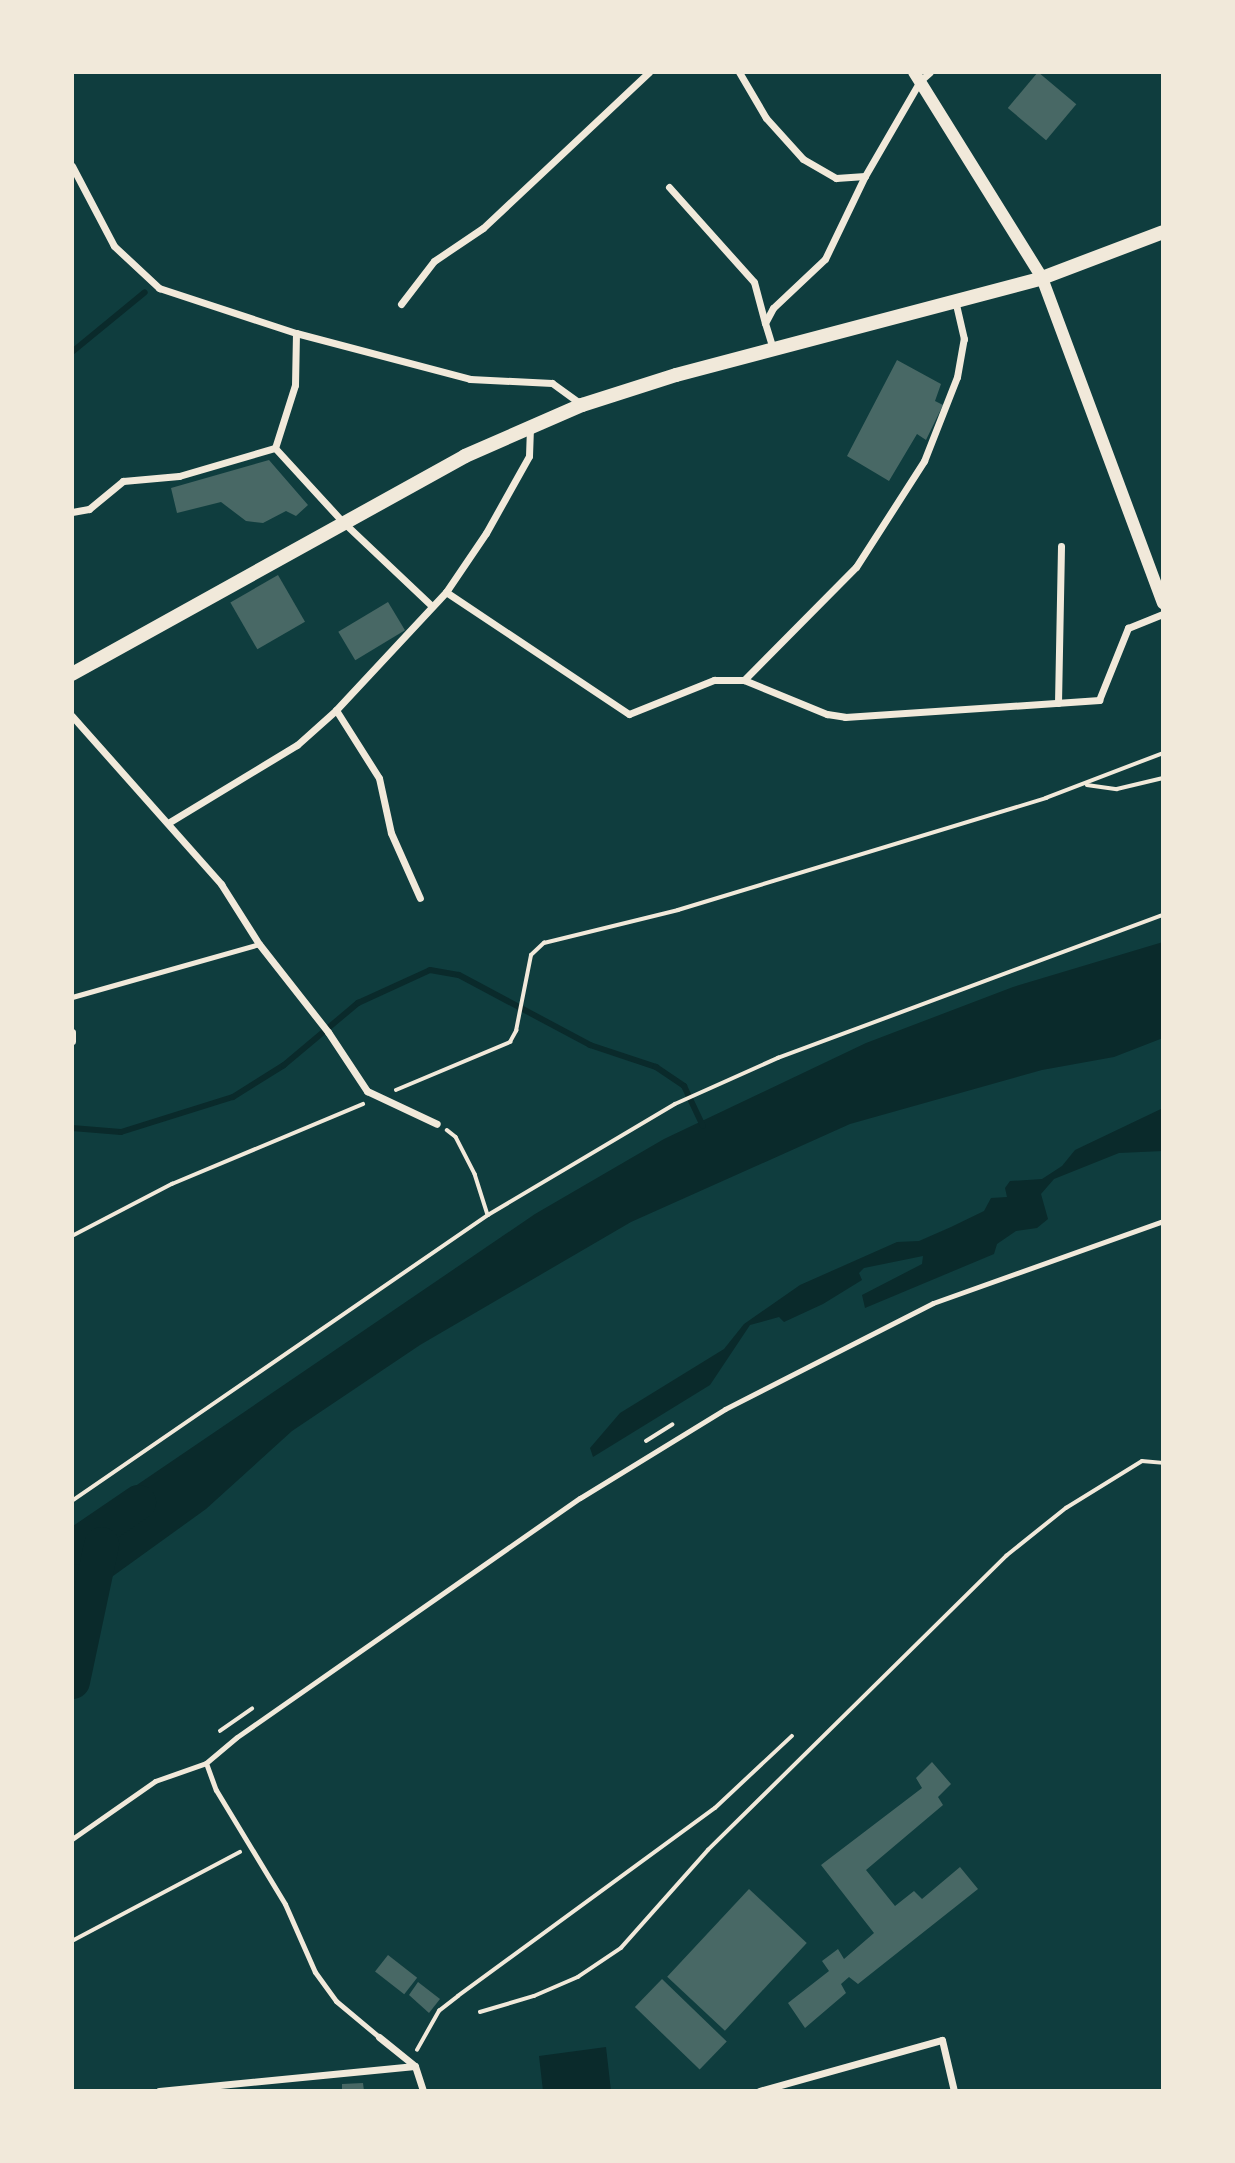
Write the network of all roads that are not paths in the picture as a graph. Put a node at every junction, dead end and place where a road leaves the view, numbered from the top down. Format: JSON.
{"nodes":[{"id":1,"x":649,"y":72,"type":"edge"},
{"id":2,"x":739,"y":72,"type":"edge"},
{"id":3,"x":922,"y":75,"type":"edge"},
{"id":4,"x":72,"y":166,"type":"edge"},
{"id":5,"x":865,"y":176,"type":"junction"},
{"id":6,"x":669,"y":187,"type":"dead end"},
{"id":7,"x":1163,"y":232,"type":"edge"},
{"id":8,"x":1042,"y":278,"type":"junction"},
{"id":9,"x":956,"y":303,"type":"junction"},
{"id":10,"x":401,"y":304,"type":"dead end"},
{"id":11,"x":765,"y":323,"type":"junction"},
{"id":12,"x":296,"y":333,"type":"junction"},
{"id":13,"x":773,"y":349,"type":"junction"},
{"id":14,"x":582,"y":405,"type":"junction"},
{"id":15,"x":530,"y":427,"type":"junction"},
{"id":16,"x":275,"y":449,"type":"junction"},
{"id":17,"x":72,"y":512,"type":"edge"},
{"id":18,"x":342,"y":521,"type":"junction"},
{"id":19,"x":1061,"y":546,"type":"dead end"},
{"id":20,"x":446,"y":592,"type":"junction"},
{"id":21,"x":1163,"y":603,"type":"edge"},
{"id":22,"x":432,"y":606,"type":"junction"},
{"id":23,"x":1163,"y":614,"type":"edge"},
{"id":24,"x":72,"y":674,"type":"edge"},
{"id":25,"x":744,"y":680,"type":"junction"},
{"id":26,"x":1058,"y":703,"type":"junction"},
{"id":27,"x":336,"y":710,"type":"junction"},
{"id":28,"x":72,"y":716,"type":"edge"},
{"id":29,"x":168,"y":823,"type":"junction"},
{"id":30,"x":420,"y":898,"type":"dead end"},
{"id":31,"x":259,"y":944,"type":"junction"},
{"id":32,"x":72,"y":997,"type":"edge"},
{"id":33,"x":72,"y":1032,"type":"edge"},
{"id":34,"x":72,"y":1041,"type":"edge"},
{"id":35,"x":437,"y":1124,"type":"road end"},
{"id":36,"x":1163,"y":1221,"type":"edge"},
{"id":37,"x":206,"y":1763,"type":"junction"},
{"id":38,"x":72,"y":1839,"type":"edge"},
{"id":39,"x":379,"y":2037,"type":"joint"},
{"id":40,"x":415,"y":2066,"type":"junction"},
{"id":41,"x":160,"y":2091,"type":"edge"},
{"id":42,"x":423,"y":2091,"type":"edge"},
{"id":43,"x":759,"y":2091,"type":"edge"},
{"id":44,"x":954,"y":2091,"type":"edge"}],
"edges":[{"from":1,"to":10,"type":"street"},
{"from":2,"to":5,"type":"street"},
{"from":3,"to":5,"type":"street"},
{"from":3,"to":8,"type":"street"},
{"from":4,"to":12,"type":"street"},
{"from":5,"to":11,"type":"street"},
{"from":6,"to":11,"type":"street"},
{"from":7,"to":8,"type":"main road"},
{"from":8,"to":9,"type":"main road"},
{"from":8,"to":21,"type":"street"},
{"from":9,"to":13,"type":"main road"},
{"from":9,"to":25,"type":"street"},
{"from":11,"to":13,"type":"street"},
{"from":12,"to":14,"type":"street"},
{"from":12,"to":16,"type":"street"},
{"from":13,"to":14,"type":"main road"},
{"from":14,"to":15,"type":"main road"},
{"from":15,"to":18,"type":"main road"},
{"from":15,"to":20,"type":"street"},
{"from":16,"to":17,"type":"street"},
{"from":16,"to":18,"type":"street"},
{"from":18,"to":22,"type":"street"},
{"from":18,"to":24,"type":"main road"},
{"from":19,"to":26,"type":"street"},
{"from":20,"to":22,"type":"street"},
{"from":20,"to":25,"type":"street"},
{"from":22,"to":27,"type":"street"},
{"from":23,"to":26,"type":"street"},
{"from":25,"to":26,"type":"street"},
{"from":27,"to":29,"type":"street"},
{"from":27,"to":30,"type":"street"},
{"from":28,"to":29,"type":"street"},
{"from":29,"to":31,"type":"street"},
{"from":31,"to":32,"type":"lane"},
{"from":31,"to":35,"type":"street"},
{"from":33,"to":34,"type":"street"},
{"from":36,"to":37,"type":"lane"},
{"from":37,"to":38,"type":"lane"},
{"from":37,"to":39,"type":"lane"},
{"from":39,"to":40,"type":"street"},
{"from":40,"to":41,"type":"street"},
{"from":40,"to":42,"type":"street"},
{"from":43,"to":44,"type":"street"}]}
